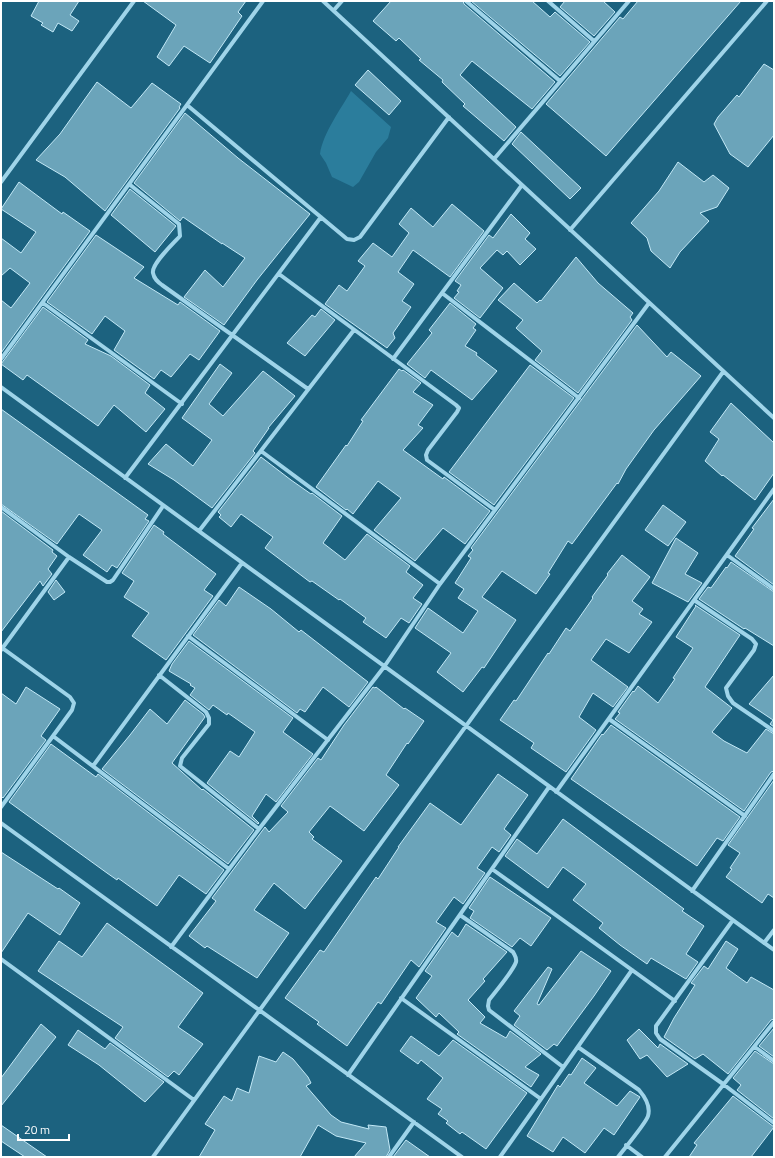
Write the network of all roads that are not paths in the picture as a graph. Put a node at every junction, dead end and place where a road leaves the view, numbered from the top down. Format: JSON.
{"nodes":[{"id":1,"x":134,"y":1,"type":"edge"},
{"id":2,"x":263,"y":1,"type":"edge"},
{"id":3,"x":324,"y":1,"type":"edge"},
{"id":4,"x":342,"y":1,"type":"edge"},
{"id":5,"x":466,"y":1,"type":"edge"},
{"id":6,"x":548,"y":1,"type":"edge"},
{"id":7,"x":629,"y":1,"type":"edge"},
{"id":8,"x":767,"y":1,"type":"edge"},
{"id":9,"x":334,"y":10,"type":"junction"},
{"id":10,"x":594,"y":41,"type":"junction"},
{"id":11,"x":560,"y":81,"type":"junction"},
{"id":12,"x":187,"y":105,"type":"junction"},
{"id":13,"x":449,"y":118,"type":"junction"},
{"id":14,"x":494,"y":159,"type":"junction"},
{"id":15,"x":1,"y":182,"type":"edge"},
{"id":16,"x":129,"y":184,"type":"junction"},
{"id":17,"x":522,"y":186,"type":"junction"},
{"id":18,"x":321,"y":217,"type":"junction"},
{"id":19,"x":570,"y":230,"type":"junction"},
{"id":20,"x":279,"y":274,"type":"junction"},
{"id":21,"x":442,"y":293,"type":"junction"},
{"id":22,"x":43,"y":303,"type":"junction"},
{"id":23,"x":649,"y":303,"type":"junction"},
{"id":24,"x":354,"y":330,"type":"junction"},
{"id":25,"x":233,"y":334,"type":"junction"},
{"id":26,"x":1,"y":359,"type":"edge"},
{"id":27,"x":393,"y":359,"type":"junction"},
{"id":28,"x":723,"y":372,"type":"junction"},
{"id":29,"x":1,"y":387,"type":"edge"},
{"id":30,"x":308,"y":389,"type":"junction"},
{"id":31,"x":579,"y":398,"type":"junction"},
{"id":32,"x":182,"y":404,"type":"junction"},
{"id":33,"x":774,"y":418,"type":"edge"},
{"id":34,"x":261,"y":451,"type":"junction"},
{"id":35,"x":125,"y":478,"type":"junction"},
{"id":36,"x":774,"y":489,"type":"edge"},
{"id":37,"x":163,"y":506,"type":"junction"},
{"id":38,"x":1,"y":507,"type":"edge"},
{"id":39,"x":496,"y":510,"type":"junction"},
{"id":40,"x":199,"y":531,"type":"junction"},
{"id":41,"x":727,"y":555,"type":"junction"},
{"id":42,"x":68,"y":557,"type":"junction"},
{"id":43,"x":242,"y":563,"type":"junction"},
{"id":44,"x":440,"y":584,"type":"junction"},
{"id":45,"x":774,"y":589,"type":"edge"},
{"id":46,"x":694,"y":600,"type":"junction"},
{"id":47,"x":188,"y":636,"type":"junction"},
{"id":48,"x":2,"y":648,"type":"edge"},
{"id":49,"x":384,"y":667,"type":"junction"},
{"id":50,"x":160,"y":675,"type":"junction"},
{"id":51,"x":609,"y":720,"type":"junction"},
{"id":52,"x":466,"y":726,"type":"junction"},
{"id":53,"x":774,"y":731,"type":"edge"},
{"id":54,"x":53,"y":736,"type":"junction"},
{"id":55,"x":328,"y":740,"type":"junction"},
{"id":56,"x":93,"y":766,"type":"junction"},
{"id":57,"x":774,"y":774,"type":"edge"},
{"id":58,"x":549,"y":787,"type":"junction"},
{"id":59,"x":556,"y":792,"type":"junction"},
{"id":60,"x":1,"y":807,"type":"edge"},
{"id":61,"x":745,"y":816,"type":"junction"},
{"id":62,"x":1,"y":823,"type":"edge"},
{"id":63,"x":260,"y":829,"type":"junction"},
{"id":64,"x":229,"y":869,"type":"junction"},
{"id":65,"x":492,"y":869,"type":"junction"},
{"id":66,"x":692,"y":891,"type":"junction"},
{"id":67,"x":460,"y":915,"type":"junction"},
{"id":68,"x":733,"y":920,"type":"junction"},
{"id":69,"x":774,"y":930,"type":"edge"},
{"id":70,"x":764,"y":943,"type":"junction"},
{"id":71,"x":171,"y":946,"type":"junction"},
{"id":72,"x":774,"y":950,"type":"edge"},
{"id":73,"x":1,"y":959,"type":"edge"},
{"id":74,"x":632,"y":970,"type":"junction"},
{"id":75,"x":401,"y":998,"type":"junction"},
{"id":76,"x":675,"y":1001,"type":"junction"},
{"id":77,"x":259,"y":1010,"type":"junction"},
{"id":78,"x":774,"y":1022,"type":"edge"},
{"id":79,"x":578,"y":1047,"type":"junction"},
{"id":80,"x":755,"y":1047,"type":"junction"},
{"id":81,"x":774,"y":1061,"type":"edge"},
{"id":82,"x":563,"y":1067,"type":"junction"},
{"id":83,"x":348,"y":1075,"type":"junction"},
{"id":84,"x":723,"y":1084,"type":"junction"},
{"id":85,"x":541,"y":1099,"type":"junction"},
{"id":86,"x":194,"y":1100,"type":"junction"},
{"id":87,"x":414,"y":1122,"type":"junction"},
{"id":88,"x":774,"y":1123,"type":"edge"},
{"id":89,"x":626,"y":1145,"type":"junction"},
{"id":90,"x":153,"y":1157,"type":"edge"},
{"id":91,"x":389,"y":1157,"type":"edge"},
{"id":92,"x":462,"y":1157,"type":"edge"},
{"id":93,"x":500,"y":1157,"type":"edge"},
{"id":94,"x":618,"y":1157,"type":"edge"},
{"id":95,"x":642,"y":1157,"type":"edge"},
{"id":96,"x":665,"y":1157,"type":"edge"}],
"edges":[{"from":1,"to":15,"type":"street"},
{"from":2,"to":12,"type":"street"},
{"from":3,"to":9,"type":"street"},
{"from":4,"to":9,"type":"street"},
{"from":5,"to":11,"type":"street"},
{"from":6,"to":10,"type":"street"},
{"from":7,"to":10,"type":"street"},
{"from":8,"to":19,"type":"street"},
{"from":9,"to":13,"type":"street"},
{"from":10,"to":11,"type":"street"},
{"from":11,"to":14,"type":"street"},
{"from":12,"to":16,"type":"street"},
{"from":12,"to":18,"type":"street"},
{"from":13,"to":14,"type":"street"},
{"from":13,"to":18,"type":"street"},
{"from":14,"to":17,"type":"street"},
{"from":16,"to":22,"type":"street"},
{"from":16,"to":25,"type":"street"},
{"from":17,"to":19,"type":"street"},
{"from":17,"to":21,"type":"street"},
{"from":18,"to":20,"type":"street"},
{"from":19,"to":23,"type":"street"},
{"from":20,"to":24,"type":"street"},
{"from":20,"to":25,"type":"street"},
{"from":21,"to":27,"type":"street"},
{"from":21,"to":31,"type":"street"},
{"from":22,"to":26,"type":"street"},
{"from":22,"to":32,"type":"street"},
{"from":23,"to":28,"type":"street"},
{"from":23,"to":31,"type":"street"},
{"from":24,"to":27,"type":"street"},
{"from":24,"to":30,"type":"street"},
{"from":25,"to":30,"type":"street"},
{"from":25,"to":32,"type":"street"},
{"from":27,"to":39,"type":"street"},
{"from":28,"to":33,"type":"street"},
{"from":28,"to":52,"type":"street"},
{"from":29,"to":35,"type":"street"},
{"from":30,"to":34,"type":"street"},
{"from":31,"to":39,"type":"street"},
{"from":32,"to":35,"type":"street"},
{"from":34,"to":40,"type":"street"},
{"from":34,"to":44,"type":"street"},
{"from":35,"to":37,"type":"street"},
{"from":36,"to":41,"type":"street"},
{"from":37,"to":40,"type":"street"},
{"from":37,"to":42,"type":"street"},
{"from":38,"to":42,"type":"street"},
{"from":39,"to":44,"type":"street"},
{"from":40,"to":43,"type":"street"},
{"from":41,"to":45,"type":"street"},
{"from":41,"to":46,"type":"street"},
{"from":42,"to":48,"type":"street"},
{"from":43,"to":47,"type":"street"},
{"from":43,"to":49,"type":"street"},
{"from":44,"to":49,"type":"street"},
{"from":46,"to":51,"type":"street"},
{"from":46,"to":53,"type":"street"},
{"from":47,"to":50,"type":"street"},
{"from":47,"to":55,"type":"street"},
{"from":48,"to":54,"type":"street"},
{"from":49,"to":52,"type":"street"},
{"from":49,"to":55,"type":"street"},
{"from":50,"to":56,"type":"street"},
{"from":50,"to":63,"type":"street"},
{"from":51,"to":59,"type":"street"},
{"from":51,"to":61,"type":"street"},
{"from":52,"to":58,"type":"street"},
{"from":52,"to":77,"type":"street"},
{"from":54,"to":56,"type":"street"},
{"from":54,"to":60,"type":"street"},
{"from":55,"to":63,"type":"street"},
{"from":56,"to":64,"type":"street"},
{"from":57,"to":61,"type":"street"},
{"from":58,"to":59,"type":"street"},
{"from":58,"to":65,"type":"street"},
{"from":59,"to":66,"type":"street"},
{"from":61,"to":66,"type":"street"},
{"from":62,"to":71,"type":"street"},
{"from":63,"to":64,"type":"street"},
{"from":64,"to":71,"type":"street"},
{"from":65,"to":67,"type":"street"},
{"from":65,"to":74,"type":"street"},
{"from":66,"to":68,"type":"street"},
{"from":67,"to":75,"type":"street"},
{"from":67,"to":82,"type":"street"},
{"from":68,"to":70,"type":"street"},
{"from":68,"to":76,"type":"street"},
{"from":69,"to":70,"type":"street"},
{"from":70,"to":72,"type":"street"},
{"from":71,"to":77,"type":"street"},
{"from":73,"to":86,"type":"street"},
{"from":74,"to":76,"type":"street"},
{"from":74,"to":79,"type":"street"},
{"from":75,"to":83,"type":"street"},
{"from":75,"to":85,"type":"street"},
{"from":76,"to":84,"type":"street"},
{"from":77,"to":83,"type":"street"},
{"from":77,"to":86,"type":"street"},
{"from":78,"to":80,"type":"street"},
{"from":79,"to":82,"type":"street"},
{"from":79,"to":89,"type":"street"},
{"from":80,"to":81,"type":"street"},
{"from":80,"to":84,"type":"street"},
{"from":82,"to":85,"type":"street"},
{"from":83,"to":87,"type":"street"},
{"from":84,"to":88,"type":"street"},
{"from":84,"to":96,"type":"street"},
{"from":85,"to":93,"type":"street"},
{"from":86,"to":90,"type":"street"},
{"from":87,"to":91,"type":"street"},
{"from":87,"to":92,"type":"street"},
{"from":89,"to":94,"type":"street"},
{"from":89,"to":95,"type":"street"}]}
